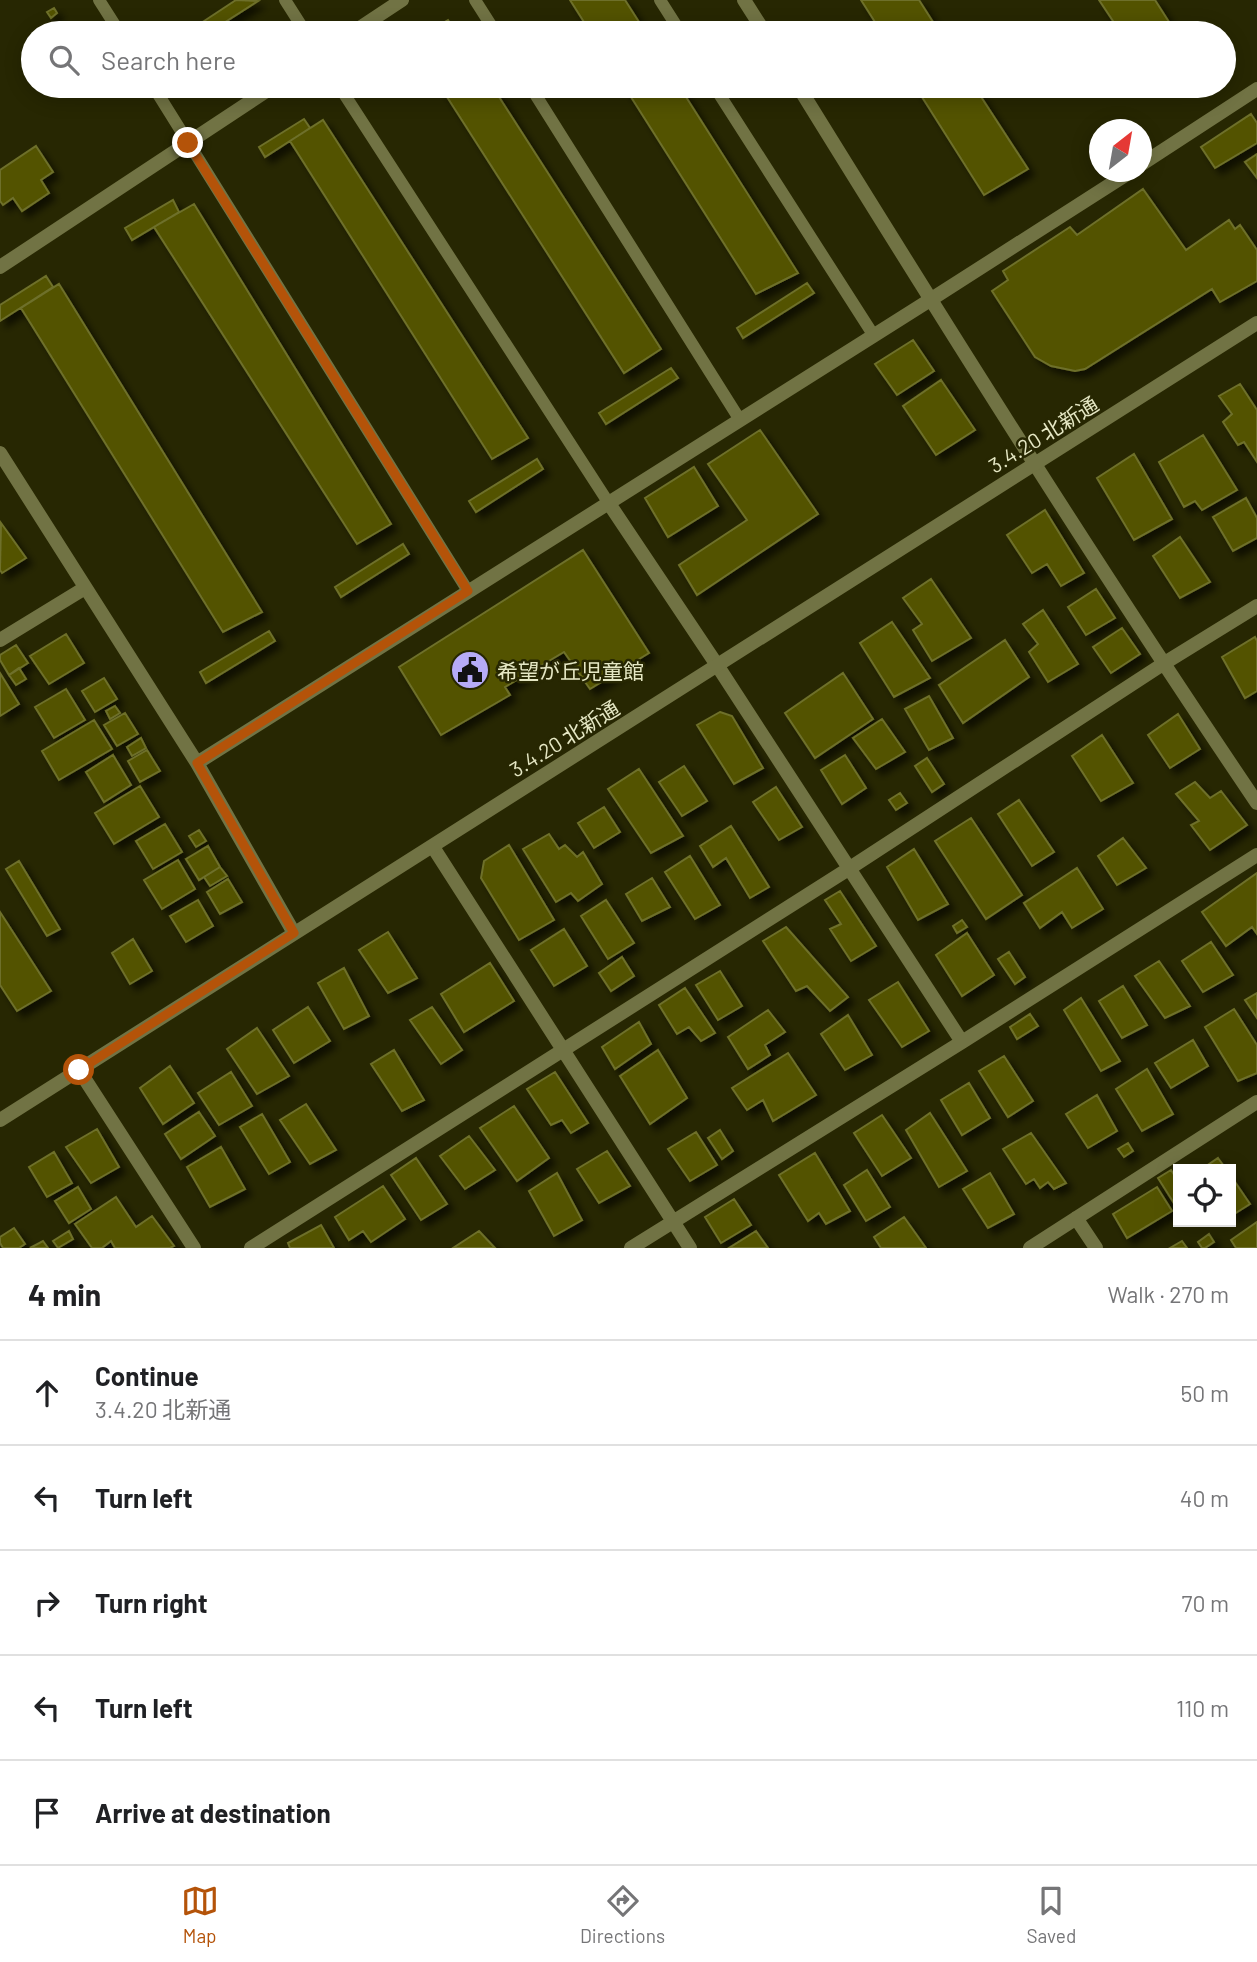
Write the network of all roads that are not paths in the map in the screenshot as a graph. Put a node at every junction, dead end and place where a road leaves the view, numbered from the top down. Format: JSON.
{"nodes":[{"id":1,"x":99,"y":0,"type":"edge"},
{"id":2,"x":285,"y":0,"type":"edge"},
{"id":3,"x":402,"y":0,"type":"edge"},
{"id":4,"x":475,"y":0,"type":"edge"},
{"id":5,"x":660,"y":0,"type":"edge"},
{"id":6,"x":744,"y":0,"type":"edge"},
{"id":7,"x":112,"y":21,"type":"edge"},
{"id":8,"x":298,"y":21,"type":"edge"},
{"id":9,"x":370,"y":21,"type":"edge"},
{"id":10,"x":488,"y":21,"type":"edge"},
{"id":11,"x":673,"y":21,"type":"edge"},
{"id":12,"x":757,"y":21,"type":"edge"},
{"id":13,"x":1257,"y":89,"type":"edge"},
{"id":14,"x":160,"y":98,"type":"edge"},
{"id":15,"x":256,"y":98,"type":"edge"},
{"id":16,"x":348,"y":98,"type":"edge"},
{"id":17,"x":538,"y":98,"type":"edge"},
{"id":18,"x":722,"y":98,"type":"edge"},
{"id":19,"x":805,"y":98,"type":"edge"},
{"id":20,"x":188,"y":143,"type":"junction"},
{"id":21,"x":1152,"y":157,"type":"edge"},
{"id":22,"x":1113,"y":182,"type":"edge"},
{"id":23,"x":0,"y":267,"type":"edge"},
{"id":24,"x":930,"y":300,"type":"junction"},
{"id":25,"x":1257,"y":323,"type":"edge"},
{"id":26,"x":874,"y":336,"type":"junction"},
{"id":27,"x":740,"y":420,"type":"junction"},
{"id":28,"x":0,"y":453,"type":"edge"},
{"id":29,"x":1034,"y":464,"type":"junction"},
{"id":30,"x":608,"y":502,"type":"junction"},
{"id":31,"x":85,"y":588,"type":"junction"},
{"id":32,"x":468,"y":591,"type":"junction"},
{"id":33,"x":1257,"y":606,"type":"edge"},
{"id":34,"x":0,"y":640,"type":"edge"},
{"id":35,"x":1163,"y":664,"type":"junction"},
{"id":36,"x":717,"y":665,"type":"junction"},
{"id":37,"x":197,"y":763,"type":"junction"},
{"id":38,"x":1257,"y":803,"type":"edge"},
{"id":39,"x":433,"y":846,"type":"junction"},
{"id":40,"x":1257,"y":855,"type":"edge"},
{"id":41,"x":849,"y":868,"type":"junction"},
{"id":42,"x":294,"y":933,"type":"junction"},
{"id":43,"x":962,"y":1042,"type":"junction"},
{"id":44,"x":562,"y":1049,"type":"junction"},
{"id":45,"x":79,"y":1070,"type":"junction"},
{"id":46,"x":1257,"y":1102,"type":"edge"},
{"id":47,"x":0,"y":1119,"type":"edge"},
{"id":48,"x":1076,"y":1218,"type":"junction"},
{"id":49,"x":673,"y":1221,"type":"junction"},
{"id":50,"x":194,"y":1248,"type":"edge"},
{"id":51,"x":251,"y":1248,"type":"edge"},
{"id":52,"x":631,"y":1248,"type":"edge"},
{"id":53,"x":690,"y":1248,"type":"edge"},
{"id":54,"x":1030,"y":1248,"type":"edge"},
{"id":55,"x":1096,"y":1248,"type":"edge"}],
"edges":[{"from":1,"to":7,"type":"lane"},
{"from":2,"to":8,"type":"lane"},
{"from":3,"to":9,"type":"street"},
{"from":4,"to":10,"type":"lane"},
{"from":5,"to":11,"type":"lane"},
{"from":6,"to":12,"type":"street"},
{"from":13,"to":21,"type":"street"},
{"from":14,"to":20,"type":"lane"},
{"from":15,"to":20,"type":"street"},
{"from":16,"to":30,"type":"lane"},
{"from":17,"to":27,"type":"lane"},
{"from":18,"to":26,"type":"lane"},
{"from":19,"to":24,"type":"street"},
{"from":20,"to":23,"type":"street"},
{"from":20,"to":32,"type":"lane"},
{"from":22,"to":24,"type":"street"},
{"from":24,"to":26,"type":"street"},
{"from":24,"to":29,"type":"street"},
{"from":25,"to":29,"type":"street","name":"3.4.20 北新通"},
{"from":26,"to":27,"type":"street"},
{"from":27,"to":30,"type":"street"},
{"from":28,"to":31,"type":"street"},
{"from":29,"to":35,"type":"street"},
{"from":29,"to":36,"type":"street","name":"3.4.20 北新通"},
{"from":30,"to":32,"type":"street"},
{"from":30,"to":36,"type":"street"},
{"from":31,"to":34,"type":"street"},
{"from":31,"to":37,"type":"street"},
{"from":32,"to":37,"type":"street"},
{"from":33,"to":35,"type":"street"},
{"from":35,"to":38,"type":"street"},
{"from":35,"to":41,"type":"street"},
{"from":36,"to":39,"type":"street","name":"3.4.20 北新通"},
{"from":36,"to":41,"type":"street"},
{"from":37,"to":42,"type":"street"},
{"from":39,"to":42,"type":"street","name":"3.4.20 北新通"},
{"from":39,"to":44,"type":"street"},
{"from":40,"to":43,"type":"street"},
{"from":41,"to":43,"type":"street"},
{"from":41,"to":44,"type":"street"},
{"from":42,"to":45,"type":"street","name":"3.4.20 北新通"},
{"from":43,"to":49,"type":"street"},
{"from":44,"to":49,"type":"street"},
{"from":44,"to":51,"type":"street"},
{"from":45,"to":47,"type":"street","name":"3.4.20 北新通"},
{"from":45,"to":50,"type":"street"},
{"from":46,"to":48,"type":"street"},
{"from":48,"to":54,"type":"street"},
{"from":48,"to":55,"type":"street"},
{"from":49,"to":52,"type":"street"},
{"from":49,"to":53,"type":"street"}]}
